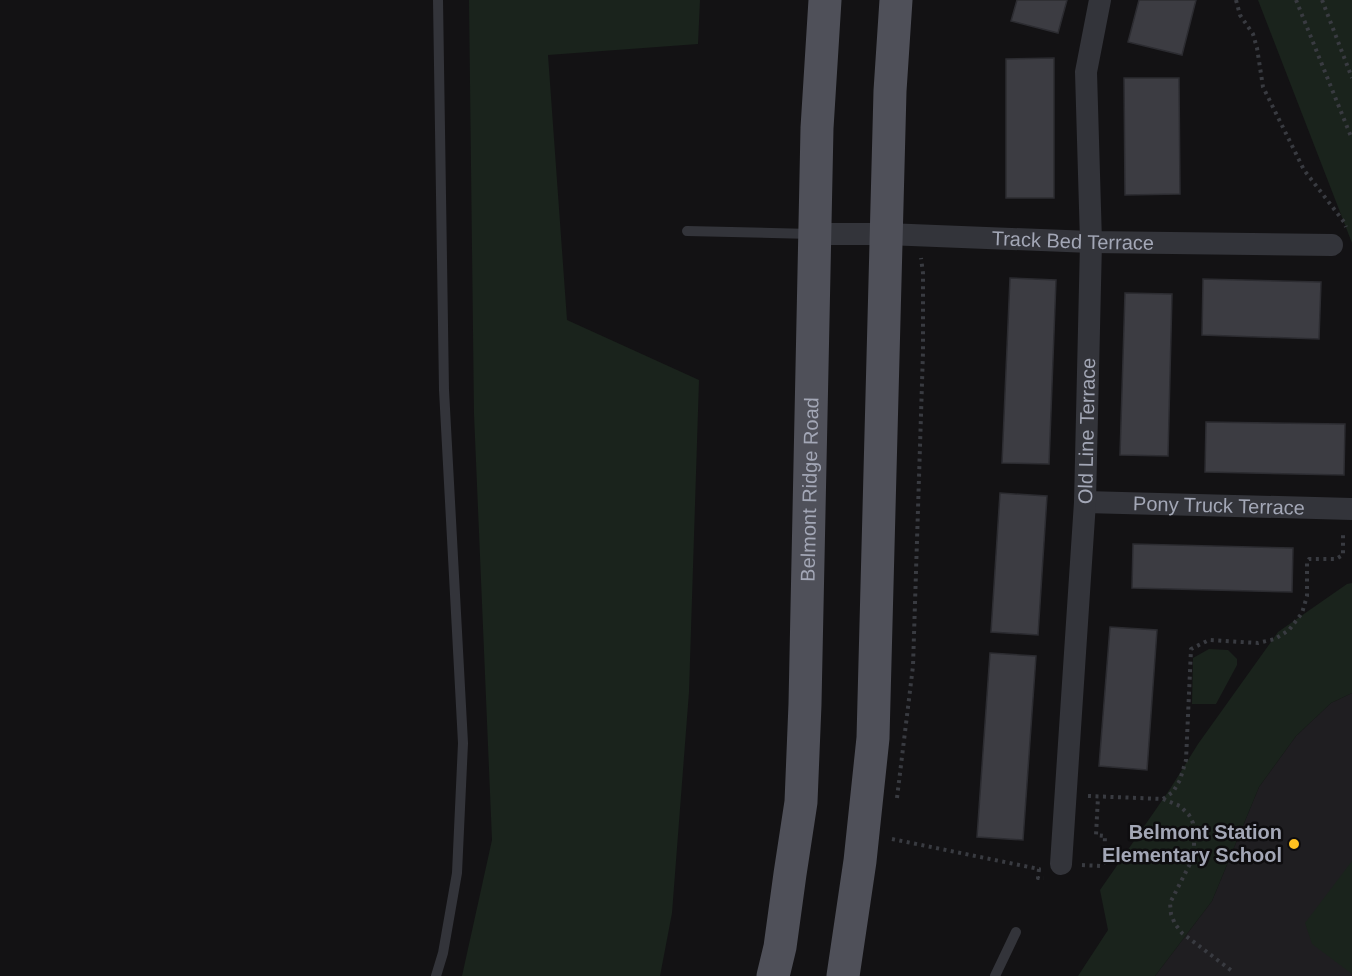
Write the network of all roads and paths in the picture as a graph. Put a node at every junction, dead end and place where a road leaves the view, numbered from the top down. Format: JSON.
{"nodes":[{"id":1,"x":438,"y":0,"type":"edge"},
{"id":2,"x":825,"y":0,"type":"edge"},
{"id":3,"x":896,"y":0,"type":"edge"},
{"id":4,"x":1100,"y":0,"type":"edge"},
{"id":5,"x":1236,"y":0,"type":"edge"},
{"id":6,"x":1296,"y":0,"type":"edge"},
{"id":7,"x":1322,"y":0,"type":"edge"},
{"id":8,"x":1352,"y":78,"type":"edge"},
{"id":9,"x":1352,"y":139,"type":"edge"},
{"id":10,"x":687,"y":231,"type":"dead end"},
{"id":11,"x":815,"y":234,"type":"junction"},
{"id":12,"x":902,"y":235,"type":"junction"},
{"id":13,"x":1340,"y":238,"type":"joint"},
{"id":14,"x":1091,"y":242,"type":"junction"},
{"id":15,"x":1085,"y":501,"type":"junction"},
{"id":16,"x":1348,"y":518,"type":"edge"},
{"id":17,"x":1066,"y":795,"type":"junction"},
{"id":18,"x":1098,"y":797,"type":"junction"},
{"id":19,"x":1163,"y":799,"type":"junction"},
{"id":20,"x":896,"y":806,"type":"dead end"},
{"id":21,"x":893,"y":828,"type":"dead end"},
{"id":22,"x":892,"y":839,"type":"junction"},
{"id":23,"x":891,"y":850,"type":"dead end"},
{"id":24,"x":1062,"y":869,"type":"junction"},
{"id":25,"x":1016,"y":932,"type":"dead end"},
{"id":26,"x":1232,"y":971,"type":"dead end"},
{"id":27,"x":436,"y":976,"type":"edge"},
{"id":28,"x":773,"y":976,"type":"edge"},
{"id":29,"x":843,"y":976,"type":"edge"},
{"id":30,"x":995,"y":976,"type":"edge"}],
"edges":[{"from":1,"to":27,"type":"lane"},
{"from":2,"to":11,"type":"main road","name":"Belmont Ridge Road"},
{"from":3,"to":12,"type":"main road"},
{"from":4,"to":14,"type":"street","name":"Old Line Terrace"},
{"from":5,"to":13,"type":"path"},
{"from":6,"to":9,"type":"path"},
{"from":7,"to":8,"type":"path"},
{"from":10,"to":11,"type":"lane"},
{"from":11,"to":12,"type":"street","name":"Track Bed Terrace"},
{"from":11,"to":28,"type":"main road","name":"Belmont Ridge Road"},
{"from":12,"to":14,"type":"street","name":"Track Bed Terrace"},
{"from":12,"to":20,"type":"path"},
{"from":12,"to":29,"type":"main road"},
{"from":13,"to":14,"type":"street","name":"Track Bed Terrace"},
{"from":14,"to":15,"type":"street","name":"Old Line Terrace"},
{"from":15,"to":16,"type":"street","name":"Pony Truck Terrace"},
{"from":15,"to":17,"type":"street","name":"Old Line Terrace"},
{"from":16,"to":19,"type":"path"},
{"from":17,"to":18,"type":"path"},
{"from":17,"to":24,"type":"street","name":"Old Line Terrace"},
{"from":18,"to":19,"type":"path"},
{"from":18,"to":24,"type":"path"},
{"from":19,"to":26,"type":"path"},
{"from":21,"to":22,"type":"path"},
{"from":22,"to":23,"type":"path"},
{"from":22,"to":24,"type":"path"},
{"from":25,"to":30,"type":"lane"}]}
